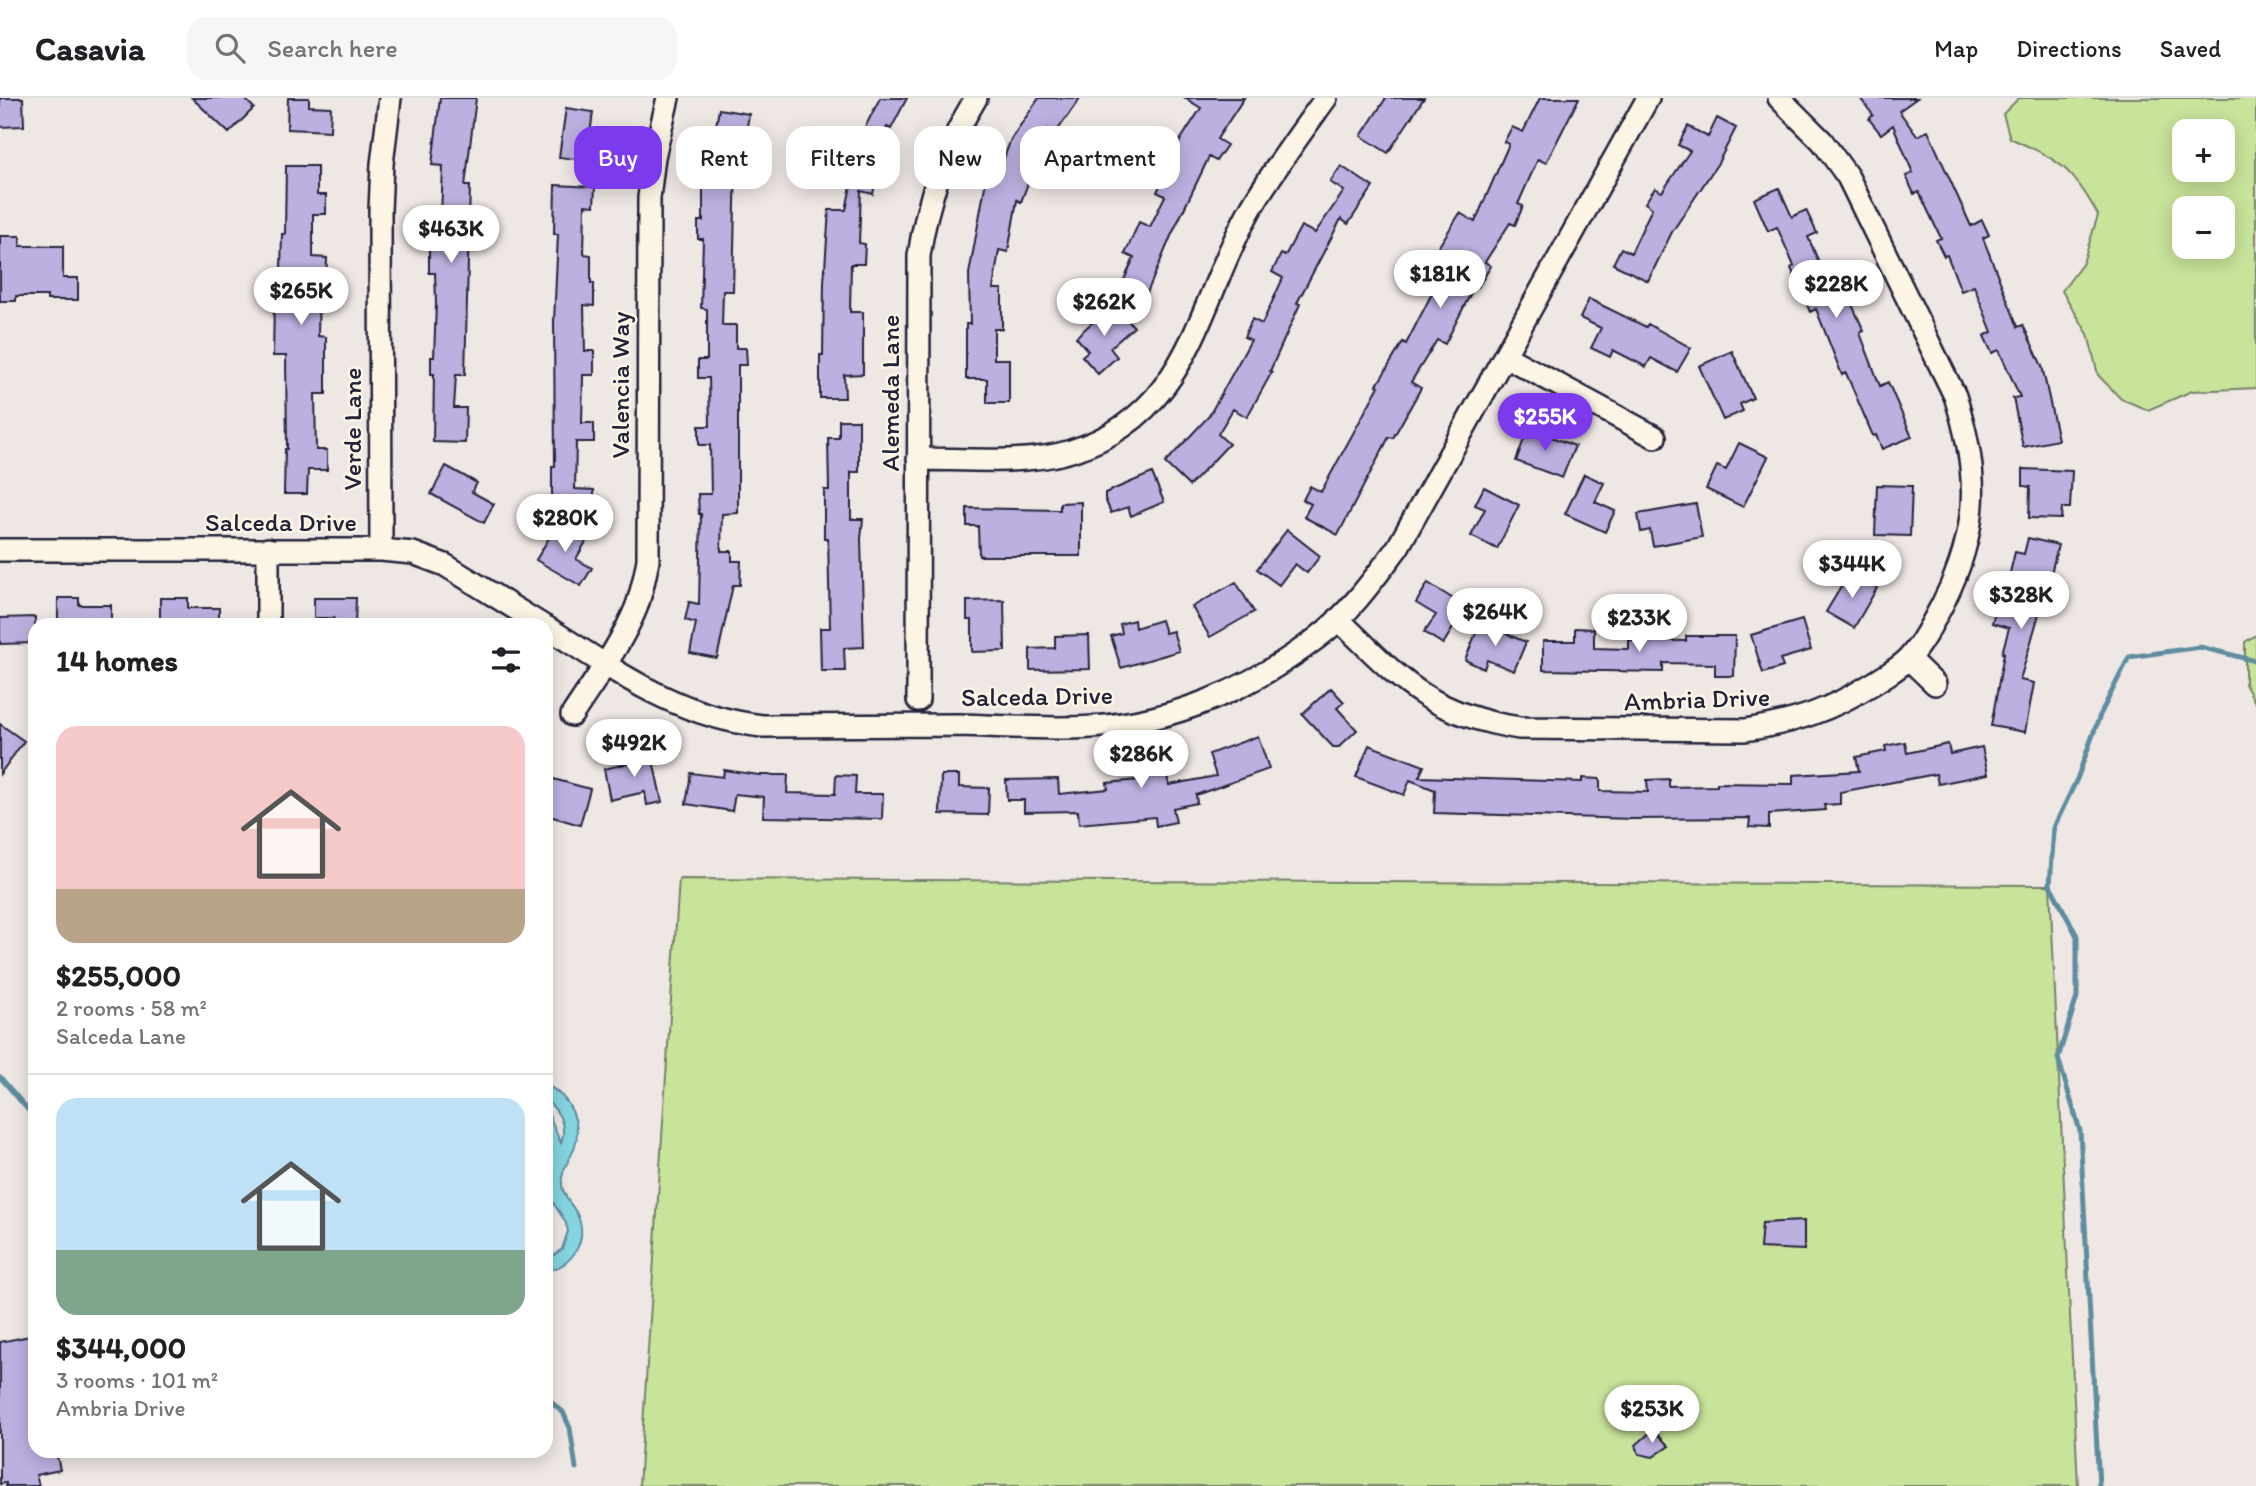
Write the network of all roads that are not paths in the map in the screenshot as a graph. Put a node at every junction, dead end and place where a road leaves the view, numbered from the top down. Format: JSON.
{"nodes":[{"id":1,"x":390,"y":98,"type":"edge"},
{"id":2,"x":668,"y":98,"type":"edge"},
{"id":3,"x":976,"y":98,"type":"edge"},
{"id":4,"x":1325,"y":98,"type":"edge"},
{"id":5,"x":1648,"y":98,"type":"edge"},
{"id":6,"x":1779,"y":98,"type":"edge"},
{"id":7,"x":1505,"y":356,"type":"junction"},
{"id":8,"x":1655,"y":438,"type":"dead end"},
{"id":9,"x":918,"y":459,"type":"junction"},
{"id":10,"x":0,"y":550,"type":"edge"},
{"id":11,"x":268,"y":550,"type":"junction"},
{"id":12,"x":381,"y":550,"type":"junction"},
{"id":13,"x":268,"y":618,"type":"edge"},
{"id":14,"x":531,"y":618,"type":"edge"},
{"id":15,"x":1338,"y":619,"type":"junction"},
{"id":16,"x":553,"y":632,"type":"edge"},
{"id":17,"x":1909,"y":659,"type":"junction"},
{"id":18,"x":605,"y":664,"type":"junction"},
{"id":19,"x":1935,"y":684,"type":"dead end"},
{"id":20,"x":918,"y":700,"type":"dead end"},
{"id":21,"x":572,"y":715,"type":"dead end"}],
"edges":[{"from":1,"to":12,"type":"street","name":"Verde Lane"},
{"from":2,"to":18,"type":"street","name":"Valencia Way"},
{"from":3,"to":9,"type":"street","name":"Alemeda Lane"},
{"from":4,"to":9,"type":"street"},
{"from":5,"to":7,"type":"street","name":"Salceda Drive"},
{"from":6,"to":17,"type":"street","name":"Ambria Drive"},
{"from":7,"to":8,"type":"street"},
{"from":7,"to":15,"type":"street","name":"Salceda Drive"},
{"from":9,"to":20,"type":"street","name":"Alemeda Lane"},
{"from":10,"to":11,"type":"street","name":"Salceda Drive"},
{"from":11,"to":12,"type":"street","name":"Salceda Drive"},
{"from":11,"to":13,"type":"street"},
{"from":12,"to":14,"type":"street","name":"Salceda Drive"},
{"from":15,"to":17,"type":"street","name":"Ambria Drive"},
{"from":15,"to":18,"type":"street","name":"Salceda Drive"},
{"from":16,"to":18,"type":"street","name":"Salceda Drive"},
{"from":17,"to":19,"type":"street"},
{"from":18,"to":21,"type":"street","name":"Valencia Way"}]}
